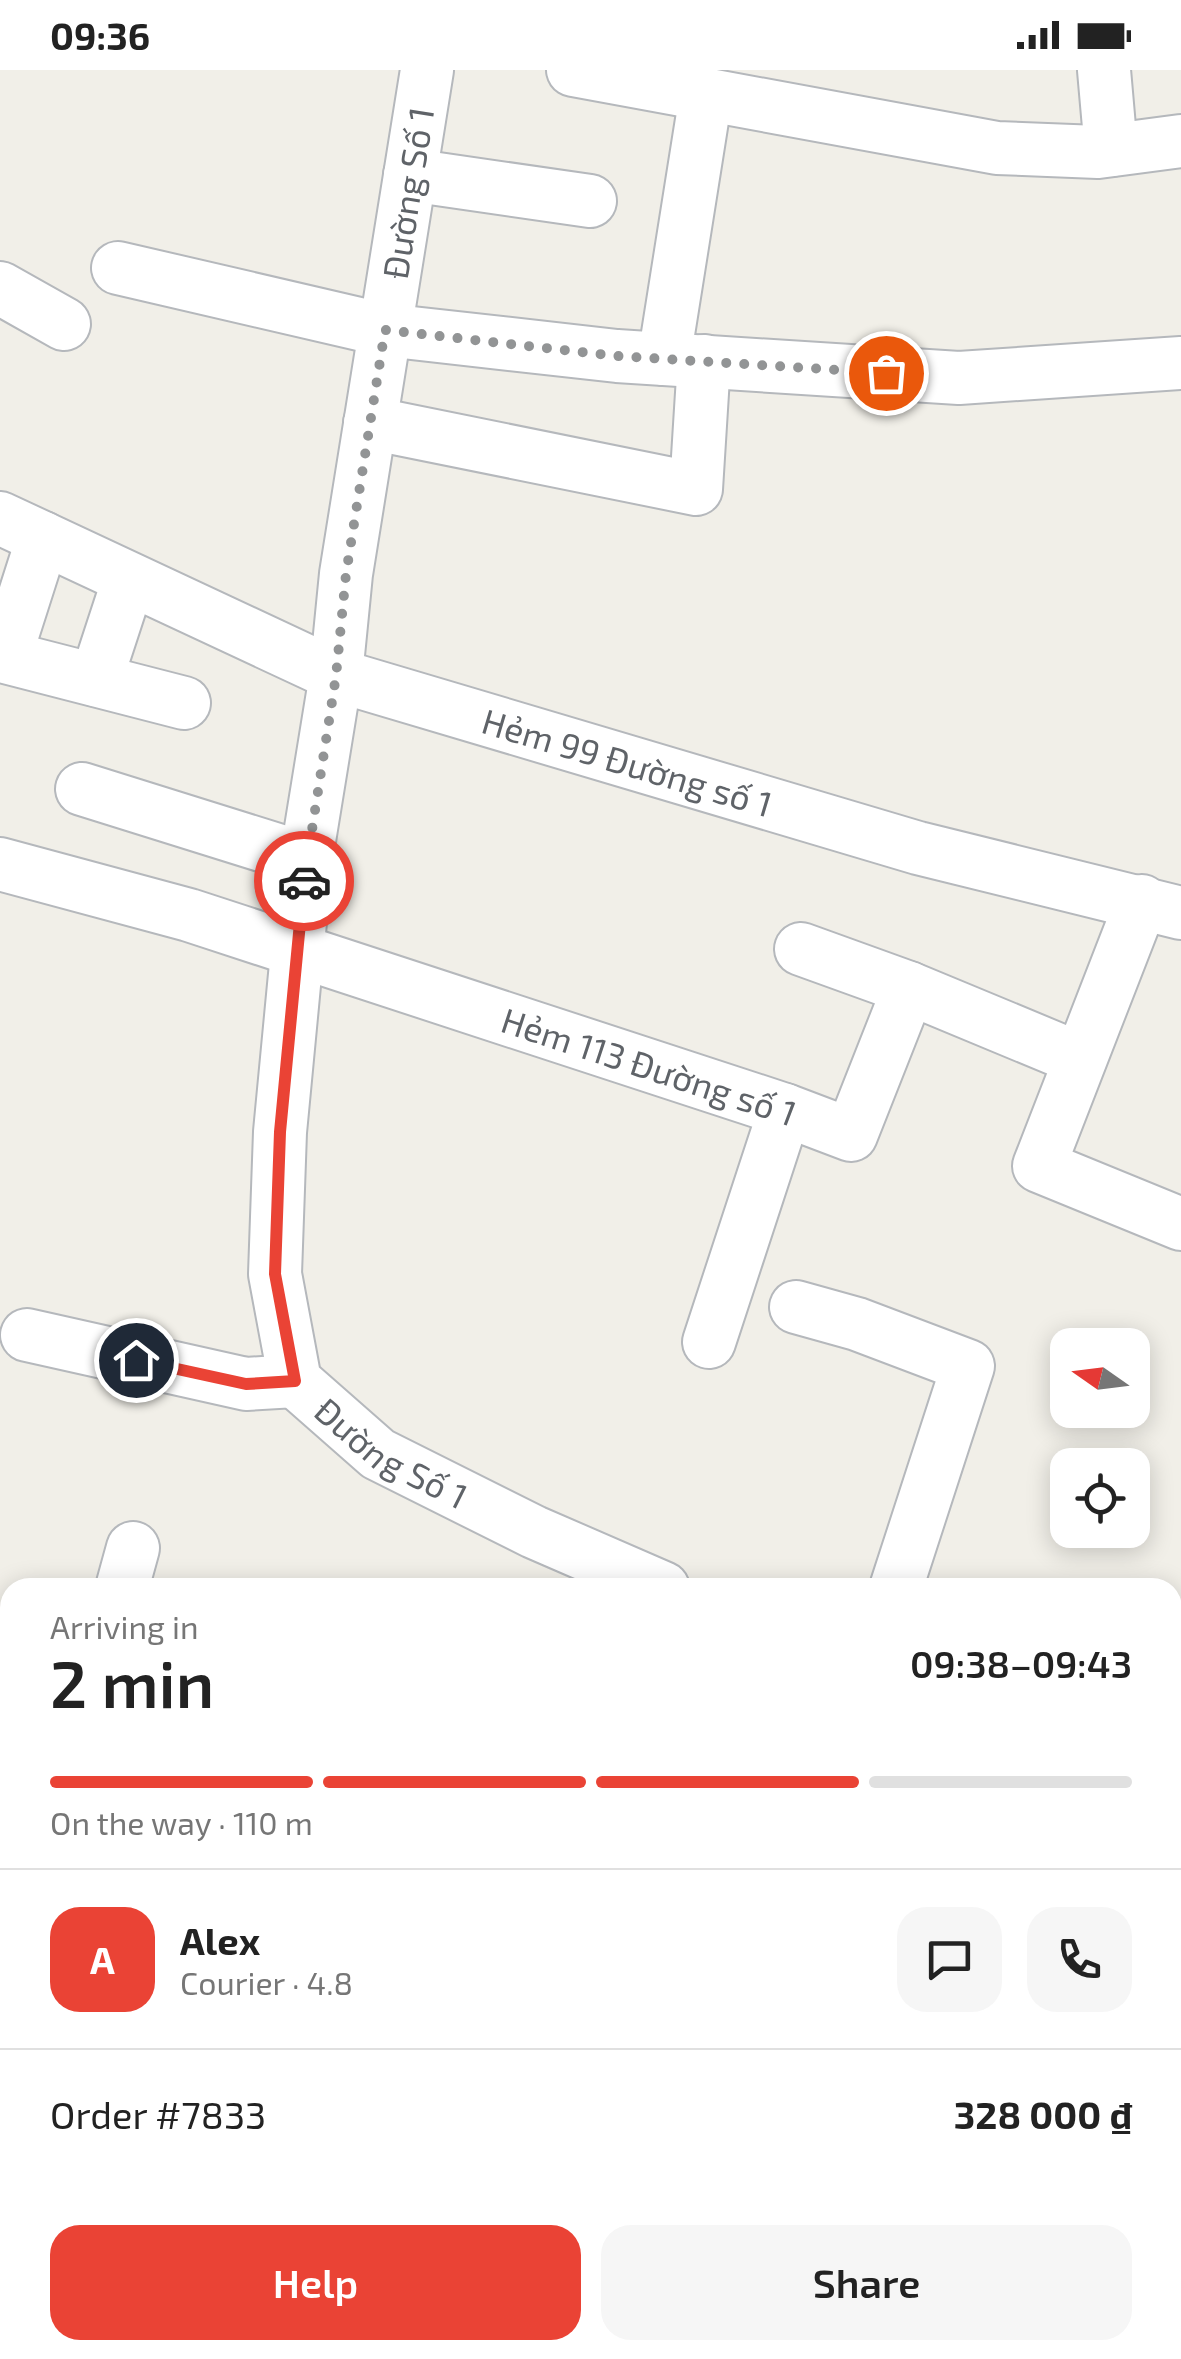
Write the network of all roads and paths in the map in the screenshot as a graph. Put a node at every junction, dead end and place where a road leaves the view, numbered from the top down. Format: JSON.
{"nodes":[{"id":1,"x":427,"y":70,"type":"edge"},
{"id":2,"x":574,"y":70,"type":"edge"},
{"id":3,"x":1104,"y":70,"type":"edge"},
{"id":4,"x":706,"y":95,"type":"junction"},
{"id":5,"x":1181,"y":141,"type":"edge"},
{"id":6,"x":1111,"y":150,"type":"junction"},
{"id":7,"x":410,"y":175,"type":"junction"},
{"id":8,"x":590,"y":201,"type":"dead end"},
{"id":9,"x":118,"y":268,"type":"dead end"},
{"id":10,"x":0,"y":288,"type":"edge"},
{"id":11,"x":64,"y":324,"type":"dead end"},
{"id":12,"x":385,"y":330,"type":"junction"},
{"id":13,"x":684,"y":360,"type":"junction"},
{"id":14,"x":1181,"y":363,"type":"edge"},
{"id":15,"x":370,"y":422,"type":"junction"},
{"id":16,"x":21,"y":528,"type":"edge"},
{"id":17,"x":128,"y":579,"type":"junction"},
{"id":18,"x":2,"y":656,"type":"edge"},
{"id":19,"x":336,"y":676,"type":"junction"},
{"id":20,"x":96,"y":680,"type":"junction"},
{"id":21,"x":184,"y":703,"type":"dead end"},
{"id":22,"x":82,"y":790,"type":"dead end"},
{"id":23,"x":306,"y":859,"type":"junction"},
{"id":24,"x":2,"y":874,"type":"edge"},
{"id":25,"x":1162,"y":906,"type":"edge"},
{"id":26,"x":802,"y":948,"type":"dead end"},
{"id":27,"x":298,"y":952,"type":"junction"},
{"id":28,"x":908,"y":988,"type":"junction"},
{"id":29,"x":1080,"y":1059,"type":"junction"},
{"id":30,"x":785,"y":1110,"type":"junction"},
{"id":31,"x":1181,"y":1224,"type":"edge"},
{"id":32,"x":796,"y":1307,"type":"dead end"},
{"id":33,"x":27,"y":1335,"type":"dead end"},
{"id":34,"x":709,"y":1342,"type":"dead end"},
{"id":35,"x":295,"y":1381,"type":"junction"},
{"id":36,"x":639,"y":1578,"type":"edge"},
{"id":37,"x":899,"y":1578,"type":"edge"}],
"edges":[{"from":1,"to":7,"type":"street","name":"Đường Số 1"},
{"from":2,"to":4,"type":"street"},
{"from":3,"to":6,"type":"street"},
{"from":4,"to":6,"type":"street"},
{"from":4,"to":13,"type":"street"},
{"from":5,"to":6,"type":"street"},
{"from":7,"to":8,"type":"street"},
{"from":7,"to":12,"type":"street","name":"Đường Số 1"},
{"from":9,"to":12,"type":"street"},
{"from":10,"to":11,"type":"street"},
{"from":12,"to":13,"type":"street"},
{"from":12,"to":15,"type":"street","name":"Đường Số 1"},
{"from":13,"to":14,"type":"street"},
{"from":13,"to":15,"type":"street"},
{"from":15,"to":19,"type":"street","name":"Đường Số 1"},
{"from":16,"to":17,"type":"street","name":"Hẻm 99 Đường số 1"},
{"from":16,"to":18,"type":"street"},
{"from":17,"to":19,"type":"street","name":"Hẻm 99 Đường số 1"},
{"from":17,"to":20,"type":"street"},
{"from":18,"to":20,"type":"street"},
{"from":19,"to":23,"type":"street","name":"Đường Số 1"},
{"from":19,"to":25,"type":"street","name":"Hẻm 99 Đường số 1"},
{"from":20,"to":21,"type":"street"},
{"from":22,"to":23,"type":"street"},
{"from":23,"to":27,"type":"street","name":"Đường Số 1"},
{"from":24,"to":27,"type":"street","name":"Hẻm 113 Đường số 1"},
{"from":25,"to":29,"type":"street"},
{"from":26,"to":28,"type":"street"},
{"from":27,"to":30,"type":"street","name":"Hẻm 113 Đường số 1"},
{"from":27,"to":35,"type":"street","name":"Đường Số 1"},
{"from":28,"to":29,"type":"street"},
{"from":28,"to":30,"type":"street","name":"Hẻm 113 Đường số 1"},
{"from":29,"to":31,"type":"street"},
{"from":30,"to":34,"type":"street"},
{"from":32,"to":37,"type":"street"},
{"from":33,"to":35,"type":"street"},
{"from":35,"to":36,"type":"street","name":"Đường Số 1"}]}
